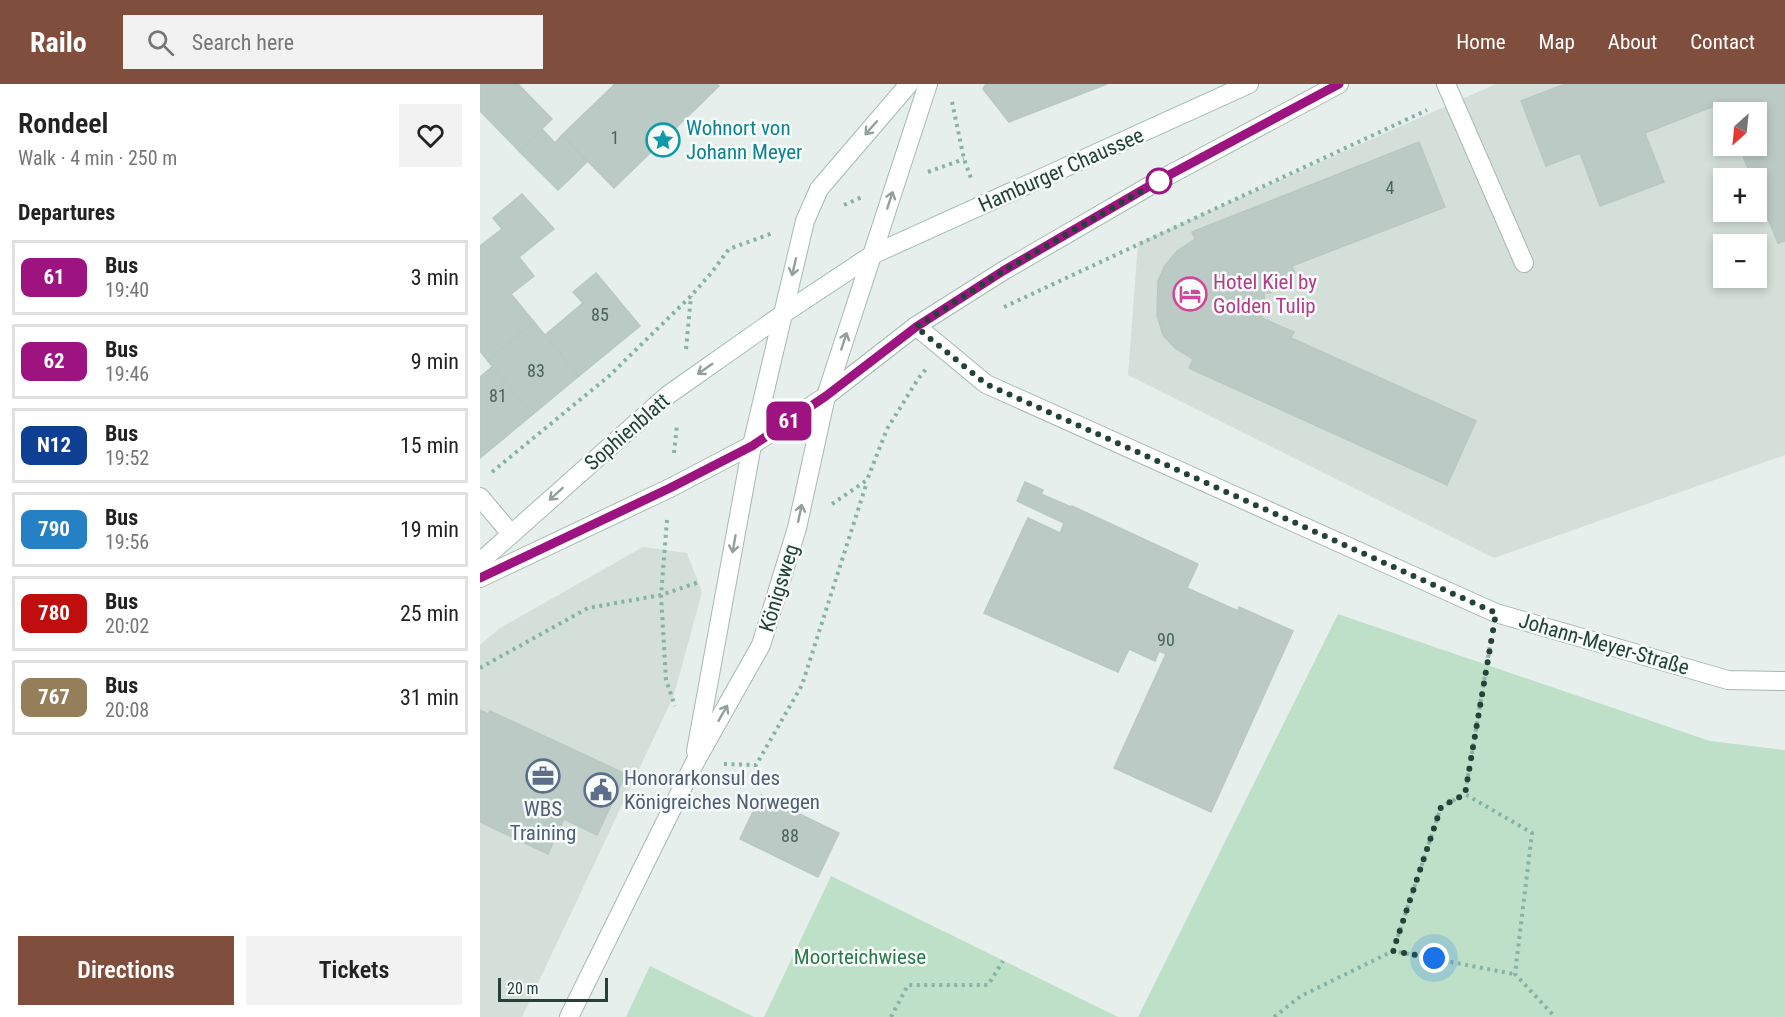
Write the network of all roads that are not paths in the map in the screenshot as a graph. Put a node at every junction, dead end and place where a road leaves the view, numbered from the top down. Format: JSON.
{"nodes":[{"id":1,"x":909,"y":84,"type":"edge"},
{"id":2,"x":928,"y":84,"type":"edge"},
{"id":3,"x":1250,"y":84,"type":"edge"},
{"id":4,"x":1339,"y":84,"type":"edge"},
{"id":5,"x":1449,"y":91,"type":"edge"},
{"id":6,"x":872,"y":255,"type":"junction"},
{"id":7,"x":1524,"y":263,"type":"dead end"},
{"id":8,"x":783,"y":314,"type":"junction"},
{"id":9,"x":916,"y":327,"type":"junction"},
{"id":10,"x":826,"y":396,"type":"junction"},
{"id":11,"x":752,"y":446,"type":"junction"},
{"id":12,"x":480,"y":497,"type":"edge"},
{"id":13,"x":511,"y":534,"type":"junction"},
{"id":14,"x":480,"y":562,"type":"edge"},
{"id":15,"x":480,"y":578,"type":"edge"},
{"id":16,"x":1785,"y":681,"type":"edge"},
{"id":17,"x":694,"y":764,"type":"junction"},
{"id":18,"x":569,"y":1017,"type":"edge"}],
"edges":[{"from":1,"to":8,"type":"main road","name":"Königsweg","one_way":true},
{"from":6,"to":2,"type":"main road","name":"Königsweg","one_way":true},
{"from":3,"to":6,"type":"main road","name":"Hamburger Chaussee"},
{"from":4,"to":9,"type":"main road"},
{"from":5,"to":7,"type":"main road"},
{"from":6,"to":8,"type":"main road","name":"Hamburger Chaussee"},
{"from":10,"to":6,"type":"main road","name":"Königsweg","one_way":true},
{"from":8,"to":11,"type":"main road","name":"Königsweg"},
{"from":8,"to":13,"type":"main road","name":"Sophienblatt","one_way":true},
{"from":9,"to":10,"type":"main road"},
{"from":9,"to":16,"type":"main road","name":"Johann-Meyer-Straße"},
{"from":10,"to":11,"type":"main road"},
{"from":17,"to":10,"type":"main road","name":"Königsweg","one_way":true},
{"from":11,"to":15,"type":"main road"},
{"from":11,"to":17,"type":"main road","name":"Königsweg","one_way":true},
{"from":12,"to":13,"type":"main road"},
{"from":13,"to":14,"type":"main road","name":"Sophienblatt"},
{"from":17,"to":18,"type":"main road","name":"Königsweg"}]}
